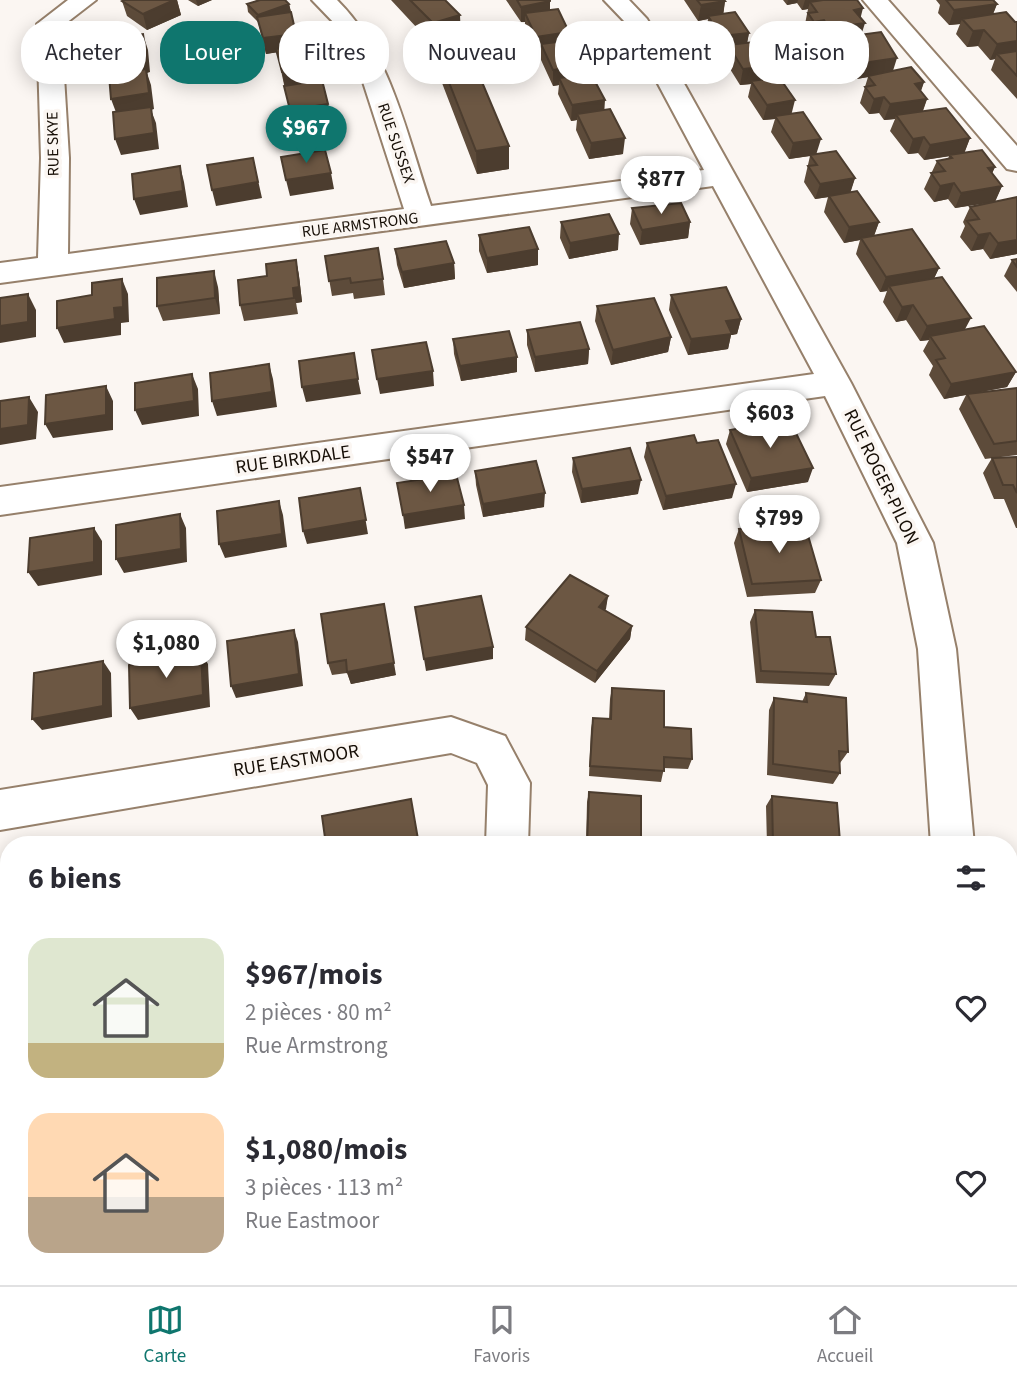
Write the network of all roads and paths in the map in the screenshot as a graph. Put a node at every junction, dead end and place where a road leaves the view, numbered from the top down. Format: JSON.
{"nodes":[{"id":1,"x":84,"y":0,"type":"edge"},
{"id":2,"x":324,"y":0,"type":"edge"},
{"id":3,"x":616,"y":0,"type":"edge"},
{"id":4,"x":874,"y":0,"type":"edge"},
{"id":5,"x":1017,"y":163,"type":"edge"},
{"id":6,"x":721,"y":176,"type":"junction"},
{"id":7,"x":421,"y":218,"type":"junction"},
{"id":8,"x":53,"y":264,"type":"junction"},
{"id":9,"x":0,"y":273,"type":"edge"},
{"id":10,"x":835,"y":383,"type":"junction"},
{"id":11,"x":0,"y":501,"type":"edge"},
{"id":12,"x":0,"y":810,"type":"edge"},
{"id":13,"x":507,"y":836,"type":"edge"},
{"id":14,"x":952,"y":836,"type":"edge"}],
"edges":[{"from":1,"to":8,"type":"street","name":"RUE SKYE"},
{"from":2,"to":7,"type":"street","name":"RUE SUSSEX"},
{"from":3,"to":6,"type":"street","name":"RUE ROGER-PILON"},
{"from":4,"to":5,"type":"street"},
{"from":6,"to":7,"type":"street","name":"RUE ARMSTRONG"},
{"from":6,"to":10,"type":"street","name":"RUE ROGER-PILON"},
{"from":7,"to":8,"type":"street","name":"RUE ARMSTRONG"},
{"from":8,"to":9,"type":"street","name":"RUE ARMSTRONG"},
{"from":10,"to":11,"type":"street","name":"RUE BIRKDALE"},
{"from":10,"to":14,"type":"street","name":"RUE ROGER-PILON"},
{"from":12,"to":13,"type":"street","name":"RUE EASTMOOR"}]}
